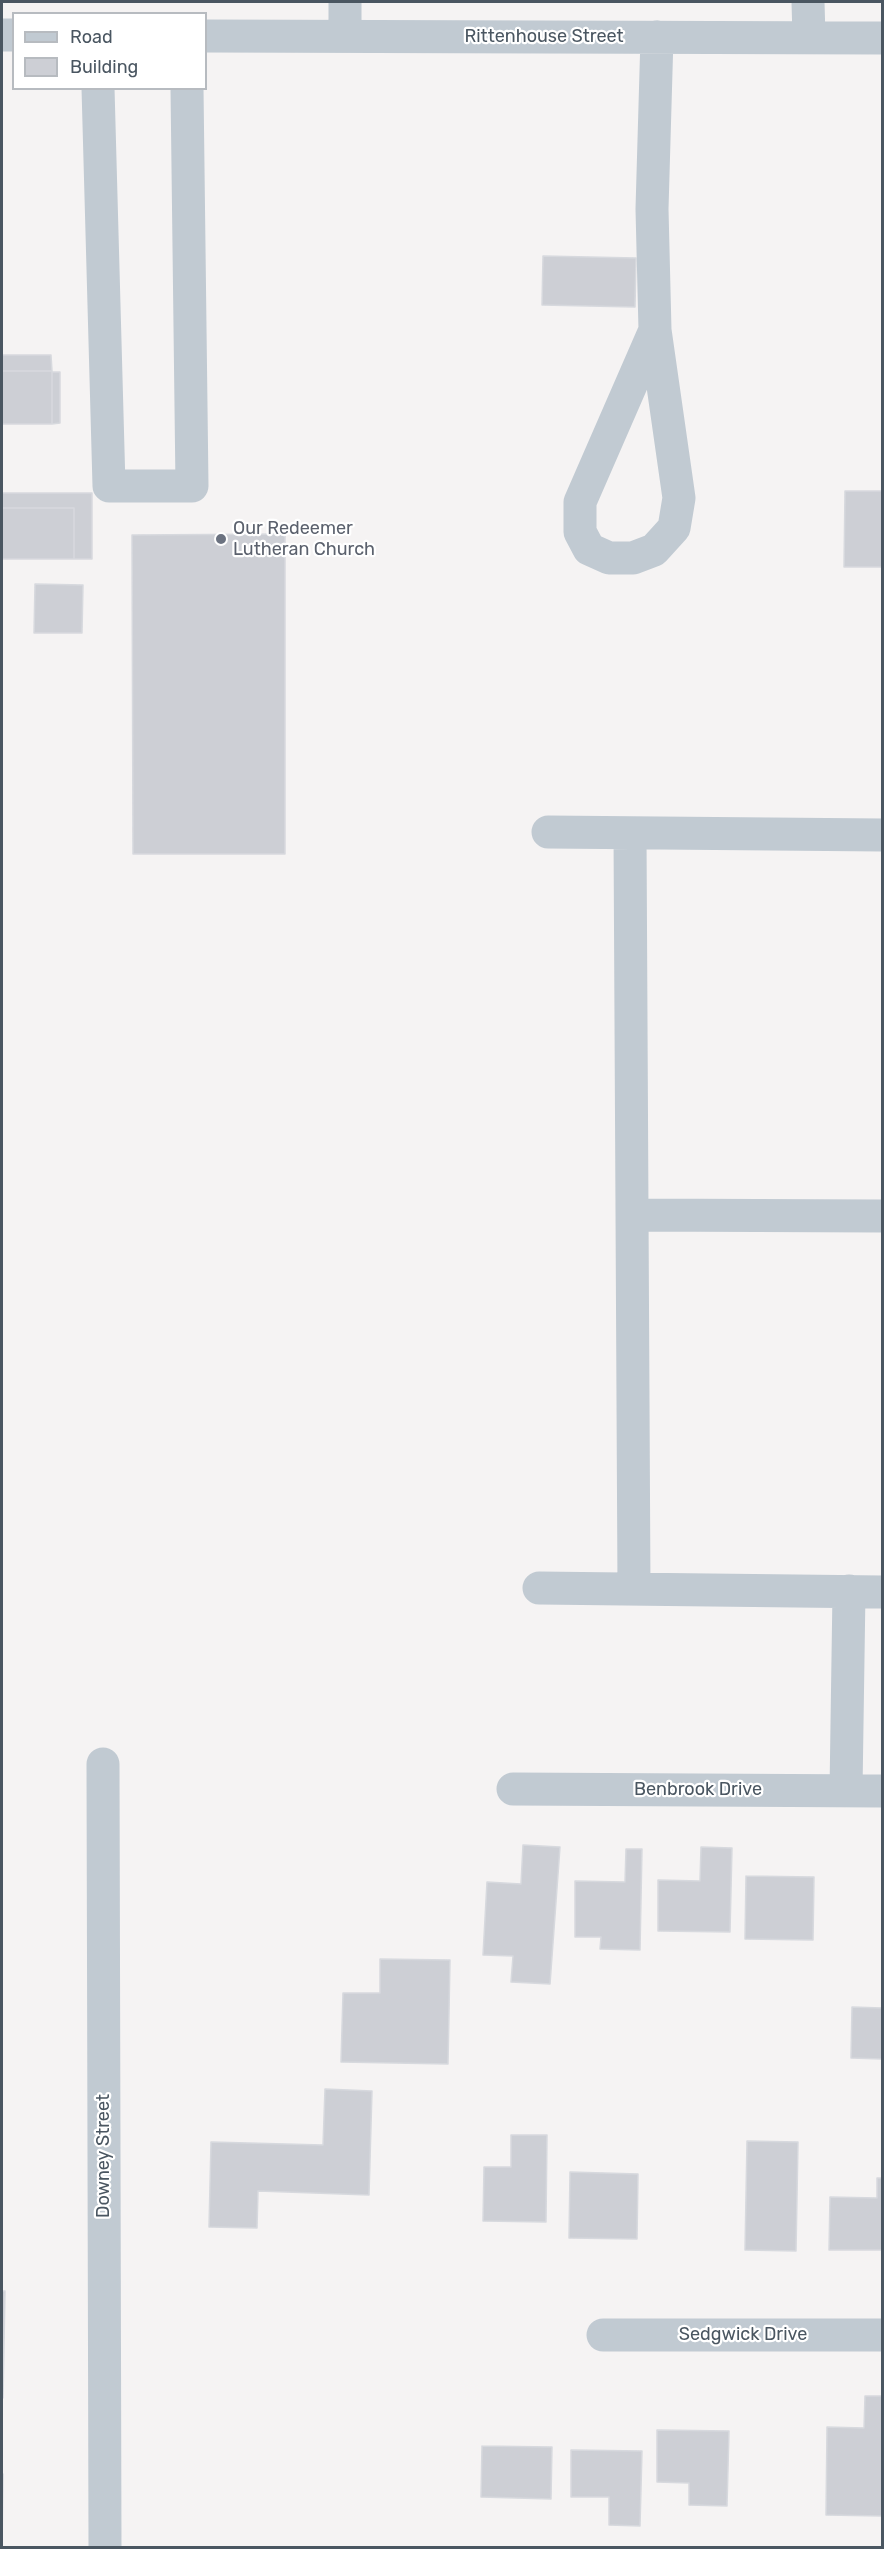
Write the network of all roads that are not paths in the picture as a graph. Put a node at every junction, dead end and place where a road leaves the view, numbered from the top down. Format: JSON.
{"nodes":[{"id":1,"x":345,"y":2,"type":"edge"},
{"id":2,"x":808,"y":2,"type":"edge"},
{"id":3,"x":207,"y":36,"type":"edge"},
{"id":4,"x":345,"y":36,"type":"junction"},
{"id":5,"x":657,"y":37,"type":"junction"},
{"id":6,"x":809,"y":37,"type":"junction"},
{"id":7,"x":882,"y":38,"type":"edge"},
{"id":8,"x":98,"y":90,"type":"edge"},
{"id":9,"x":187,"y":90,"type":"edge"},
{"id":10,"x":655,"y":330,"type":"junction"},
{"id":11,"x":548,"y":832,"type":"dead end"},
{"id":12,"x":630,"y":833,"type":"junction"},
{"id":13,"x":882,"y":835,"type":"edge"},
{"id":14,"x":633,"y":1215,"type":"junction"},
{"id":15,"x":882,"y":1216,"type":"edge"},
{"id":16,"x":538,"y":1588,"type":"dead end"},
{"id":17,"x":634,"y":1589,"type":"junction"},
{"id":18,"x":849,"y":1591,"type":"junction"},
{"id":19,"x":882,"y":1592,"type":"edge"},
{"id":20,"x":104,"y":1764,"type":"dead end"},
{"id":21,"x":513,"y":1789,"type":"dead end"},
{"id":22,"x":846,"y":1791,"type":"junction"},
{"id":23,"x":882,"y":1791,"type":"edge"},
{"id":24,"x":603,"y":2335,"type":"dead end"},
{"id":25,"x":882,"y":2335,"type":"edge"},
{"id":26,"x":105,"y":2547,"type":"edge"}],
"edges":[{"from":1,"to":4,"type":"street"},
{"from":2,"to":6,"type":"street"},
{"from":3,"to":4,"type":"street","name":"Rittenhouse Street"},
{"from":4,"to":5,"type":"street","name":"Rittenhouse Street"},
{"from":5,"to":6,"type":"street","name":"Rittenhouse Street"},
{"from":5,"to":10,"type":"street"},
{"from":6,"to":7,"type":"street","name":"Rittenhouse Street"},
{"from":8,"to":9,"type":"street"},
{"from":10,"to":10,"type":"street"},
{"from":11,"to":12,"type":"street"},
{"from":12,"to":13,"type":"street"},
{"from":12,"to":14,"type":"street"},
{"from":14,"to":15,"type":"street"},
{"from":14,"to":17,"type":"street"},
{"from":16,"to":17,"type":"street"},
{"from":17,"to":18,"type":"street"},
{"from":18,"to":19,"type":"street"},
{"from":18,"to":22,"type":"street"},
{"from":20,"to":26,"type":"street","name":"Downey Street"},
{"from":21,"to":22,"type":"street","name":"Benbrook Drive"},
{"from":22,"to":23,"type":"street","name":"Benbrook Drive"},
{"from":24,"to":25,"type":"street","name":"Sedgwick Drive"}]}
